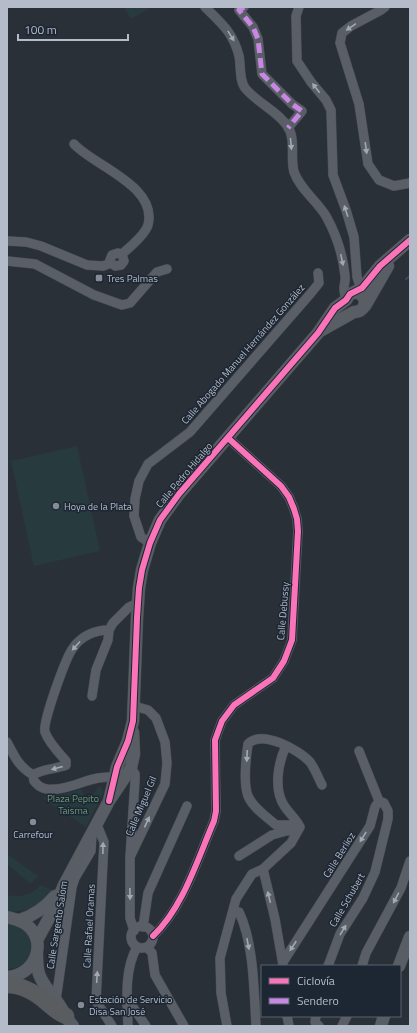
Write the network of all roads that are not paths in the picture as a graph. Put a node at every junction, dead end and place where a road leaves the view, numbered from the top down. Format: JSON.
{"nodes":[{"id":1,"x":205,"y":7,"type":"edge"},
{"id":2,"x":244,"y":7,"type":"edge"},
{"id":3,"x":299,"y":7,"type":"edge"},
{"id":4,"x":385,"y":7,"type":"edge"},
{"id":5,"x":288,"y":128,"type":"junction"},
{"id":6,"x":74,"y":144,"type":"dead end"},
{"id":7,"x":410,"y":183,"type":"edge"},
{"id":8,"x":410,"y":240,"type":"edge"},
{"id":9,"x":7,"y":241,"type":"edge"},
{"id":10,"x":397,"y":252,"type":"junction"},
{"id":11,"x":7,"y":261,"type":"edge"},
{"id":12,"x":167,"y":268,"type":"dead end"},
{"id":13,"x":318,"y":273,"type":"dead end"},
{"id":14,"x":357,"y":296,"type":"junction"},
{"id":15,"x":318,"y":333,"type":"junction"},
{"id":16,"x":228,"y":438,"type":"junction"},
{"id":17,"x":150,"y":544,"type":"junction"},
{"id":18,"x":138,"y":603,"type":"junction"},
{"id":19,"x":109,"y":630,"type":"junction"},
{"id":20,"x":92,"y":696,"type":"dead end"},
{"id":21,"x":134,"y":706,"type":"junction"},
{"id":22,"x":7,"y":742,"type":"edge"},
{"id":23,"x":286,"y":746,"type":"junction"},
{"id":24,"x":359,"y":751,"type":"dead end"},
{"id":25,"x":129,"y":753,"type":"junction"},
{"id":26,"x":130,"y":770,"type":"junction"},
{"id":27,"x":33,"y":775,"type":"junction"},
{"id":28,"x":114,"y":782,"type":"junction"},
{"id":29,"x":322,"y":785,"type":"dead end"},
{"id":30,"x":109,"y":801,"type":"junction"},
{"id":31,"x":378,"y":801,"type":"junction"},
{"id":32,"x":187,"y":806,"type":"dead end"},
{"id":33,"x":300,"y":828,"type":"junction"},
{"id":34,"x":95,"y":829,"type":"junction"},
{"id":35,"x":239,"y":856,"type":"dead end"},
{"id":36,"x":130,"y":857,"type":"junction"},
{"id":37,"x":410,"y":861,"type":"edge"},
{"id":38,"x":262,"y":869,"type":"junction"},
{"id":39,"x":64,"y":885,"type":"junction"},
{"id":40,"x":233,"y":911,"type":"junction"},
{"id":41,"x":11,"y":918,"type":"edge"},
{"id":42,"x":138,"y":929,"type":"junction"},
{"id":43,"x":153,"y":936,"type":"junction"},
{"id":44,"x":410,"y":938,"type":"edge"},
{"id":45,"x":37,"y":940,"type":"junction"},
{"id":46,"x":137,"y":947,"type":"junction"},
{"id":47,"x":147,"y":947,"type":"junction"},
{"id":48,"x":37,"y":954,"type":"junction"},
{"id":49,"x":283,"y":964,"type":"edge"},
{"id":50,"x":328,"y":965,"type":"edge"},
{"id":51,"x":362,"y":965,"type":"edge"},
{"id":52,"x":399,"y":965,"type":"edge"},
{"id":53,"x":8,"y":980,"type":"edge"},
{"id":54,"x":56,"y":1000,"type":"junction"},
{"id":55,"x":128,"y":1000,"type":"junction"},
{"id":56,"x":316,"y":1017,"type":"edge"},
{"id":57,"x":346,"y":1017,"type":"edge"},
{"id":58,"x":69,"y":1021,"type":"edge"},
{"id":59,"x":112,"y":1026,"type":"edge"},
{"id":60,"x":128,"y":1026,"type":"edge"},
{"id":61,"x":146,"y":1026,"type":"edge"},
{"id":62,"x":184,"y":1026,"type":"edge"},
{"id":63,"x":227,"y":1026,"type":"edge"},
{"id":64,"x":256,"y":1026,"type":"edge"},
{"id":65,"x":318,"y":1026,"type":"edge"},
{"id":66,"x":342,"y":1026,"type":"edge"}],
"edges":[{"from":1,"to":5,"type":"street","one_way":true},
{"from":2,"to":5,"type":"street"},
{"from":14,"to":3,"type":"street","one_way":true},
{"from":4,"to":7,"type":"street","one_way":true},
{"from":5,"to":14,"type":"street","one_way":true},
{"from":6,"to":9,"type":"street"},
{"from":8,"to":10,"type":"street"},
{"from":10,"to":14,"type":"street"},
{"from":10,"to":14,"type":"street"},
{"from":11,"to":12,"type":"street"},
{"from":13,"to":17,"type":"street","name":"Calle Abogado Manuel Hernández González"},
{"from":14,"to":15,"type":"street"},
{"from":14,"to":15,"type":"street"},
{"from":15,"to":16,"type":"street","name":"Calle Pedro Hidalgo"},
{"from":16,"to":17,"type":"street","name":"Calle Pedro Hidalgo"},
{"from":16,"to":43,"type":"street","name":"Calle Debussy"},
{"from":17,"to":18,"type":"street","name":"Calle Pedro Hidalgo"},
{"from":18,"to":19,"type":"street"},
{"from":18,"to":21,"type":"street","name":"Calle Pedro Hidalgo"},
{"from":19,"to":20,"type":"street"},
{"from":19,"to":27,"type":"street","one_way":true},
{"from":21,"to":25,"type":"street","name":"Calle Pedro Hidalgo"},
{"from":36,"to":21,"type":"street","name":"Calle Miguel Gil","one_way":true},
{"from":22,"to":27,"type":"street"},
{"from":23,"to":29,"type":"street"},
{"from":23,"to":33,"type":"street"},
{"from":23,"to":33,"type":"street","one_way":true},
{"from":24,"to":31,"type":"street"},
{"from":25,"to":26,"type":"street","name":"Calle Pedro Hidalgo"},
{"from":25,"to":28,"type":"street","name":"Calle Pedro Hidalgo"},
{"from":26,"to":28,"type":"street"},
{"from":26,"to":30,"type":"street","name":"Calle Pedro Hidalgo"},
{"from":26,"to":36,"type":"street"},
{"from":27,"to":28,"type":"street"},
{"from":28,"to":30,"type":"street","name":"Calle Pedro Hidalgo"},
{"from":30,"to":34,"type":"street","name":"Calle Pedro Hidalgo"},
{"from":31,"to":49,"type":"street","name":"Calle Berlioz","one_way":true},
{"from":50,"to":31,"type":"street","name":"Calle Schubert","one_way":true},
{"from":32,"to":42,"type":"street"},
{"from":33,"to":35,"type":"street"},
{"from":33,"to":38,"type":"street"},
{"from":34,"to":39,"type":"street","name":"Calle Pedro Hidalgo"},
{"from":34,"to":54,"type":"street","name":"Calle Sargento Salom"},
{"from":59,"to":34,"type":"street","name":"Calle Rafael Oramas","one_way":true},
{"from":36,"to":42,"type":"street","one_way":true},
{"from":37,"to":51,"type":"street","one_way":true},
{"from":38,"to":40,"type":"street"},
{"from":49,"to":38,"type":"street","one_way":true},
{"from":39,"to":41,"type":"street","name":"Calle Pedro Hidalgo"},
{"from":39,"to":45,"type":"street","name":"Calle Pedro Hidalgo"},
{"from":40,"to":63,"type":"street"},
{"from":40,"to":64,"type":"street","one_way":true},
{"from":41,"to":45,"type":"street"},
{"from":42,"to":43,"type":"street"},
{"from":42,"to":46,"type":"street"},
{"from":43,"to":47,"type":"street"},
{"from":44,"to":52,"type":"street"},
{"from":45,"to":48,"type":"street"},
{"from":46,"to":47,"type":"street"},
{"from":46,"to":55,"type":"street"},
{"from":47,"to":62,"type":"street"},
{"from":48,"to":53,"type":"street"},
{"from":48,"to":54,"type":"street"},
{"from":53,"to":58,"type":"highway"},
{"from":54,"to":58,"type":"street"},
{"from":55,"to":60,"type":"street"},
{"from":55,"to":61,"type":"street"},
{"from":56,"to":65,"type":"street"},
{"from":57,"to":66,"type":"street"}]}
